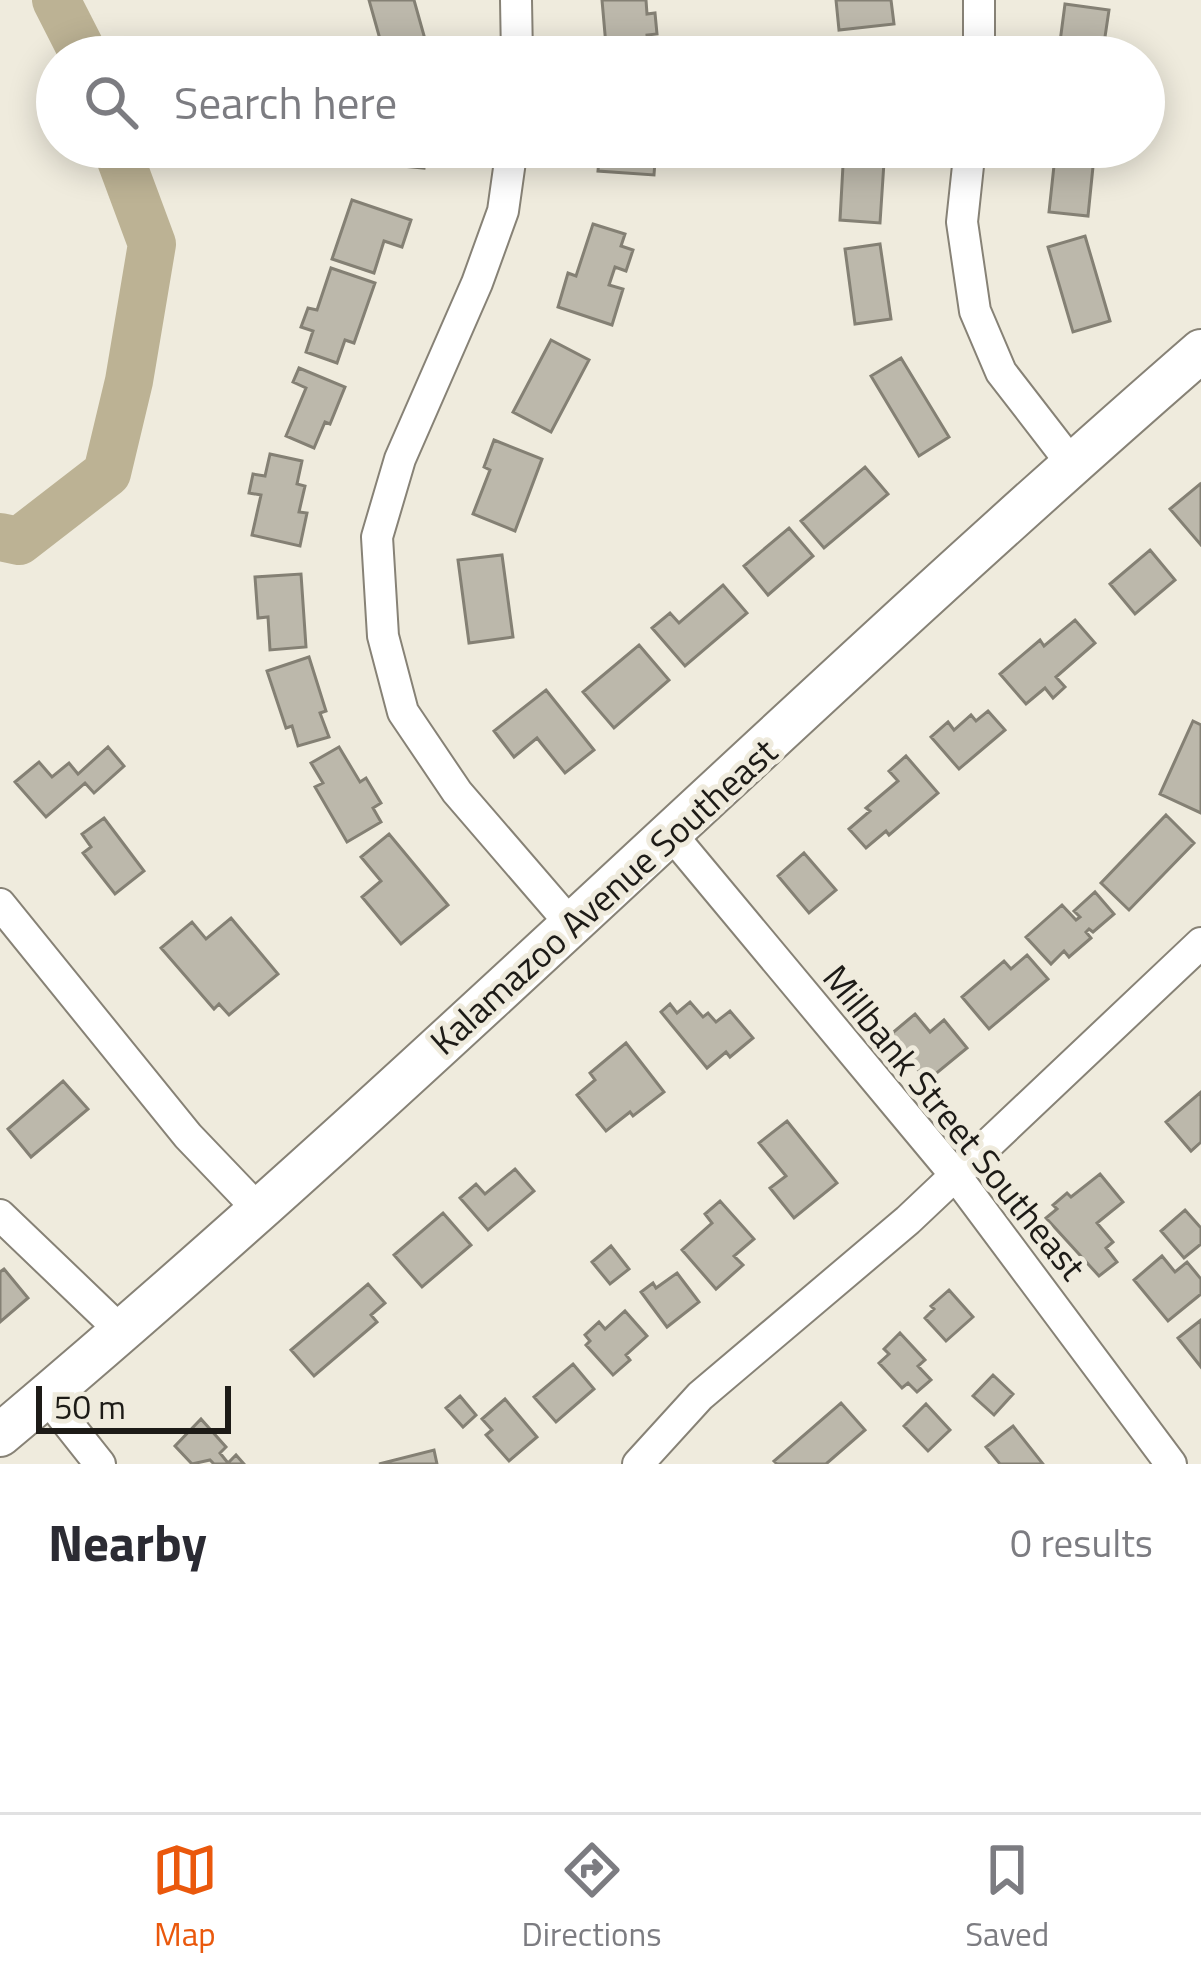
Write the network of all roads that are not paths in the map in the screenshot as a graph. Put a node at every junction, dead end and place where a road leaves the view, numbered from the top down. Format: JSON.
{"nodes":[{"id":1,"x":516,"y":0,"type":"edge"},
{"id":2,"x":979,"y":0,"type":"edge"},
{"id":3,"x":517,"y":36,"type":"edge"},
{"id":4,"x":979,"y":36,"type":"edge"},
{"id":5,"x":509,"y":168,"type":"edge"},
{"id":6,"x":968,"y":168,"type":"edge"},
{"id":7,"x":1201,"y":351,"type":"edge"},
{"id":8,"x":1072,"y":464,"type":"junction"},
{"id":9,"x":671,"y":834,"type":"junction"},
{"id":10,"x":0,"y":904,"type":"edge"},
{"id":11,"x":570,"y":923,"type":"junction"},
{"id":12,"x":1201,"y":943,"type":"edge"},
{"id":13,"x":956,"y":1176,"type":"junction"},
{"id":14,"x":257,"y":1208,"type":"junction"},
{"id":15,"x":0,"y":1215,"type":"edge"},
{"id":16,"x":119,"y":1329,"type":"junction"},
{"id":17,"x":46,"y":1396,"type":"junction"},
{"id":18,"x":0,"y":1435,"type":"edge"},
{"id":19,"x":100,"y":1464,"type":"edge"},
{"id":20,"x":638,"y":1464,"type":"edge"},
{"id":21,"x":1171,"y":1464,"type":"edge"}],
"edges":[{"from":1,"to":3,"type":"street"},
{"from":2,"to":4,"type":"street"},
{"from":5,"to":11,"type":"street"},
{"from":6,"to":8,"type":"street"},
{"from":7,"to":8,"type":"main road","name":"Kalamazoo Avenue Southeast"},
{"from":8,"to":9,"type":"main road","name":"Kalamazoo Avenue Southeast"},
{"from":9,"to":11,"type":"main road","name":"Kalamazoo Avenue Southeast"},
{"from":9,"to":13,"type":"street","name":"Millbank Street Southeast"},
{"from":10,"to":14,"type":"street"},
{"from":11,"to":14,"type":"main road","name":"Kalamazoo Avenue Southeast"},
{"from":12,"to":13,"type":"street"},
{"from":13,"to":20,"type":"street"},
{"from":13,"to":21,"type":"street","name":"Millbank Street Southeast"},
{"from":14,"to":16,"type":"main road","name":"Kalamazoo Avenue Southeast"},
{"from":15,"to":16,"type":"street"},
{"from":16,"to":17,"type":"main road","name":"Kalamazoo Avenue Southeast"},
{"from":17,"to":18,"type":"main road","name":"Kalamazoo Avenue Southeast"},
{"from":17,"to":19,"type":"street"}]}
